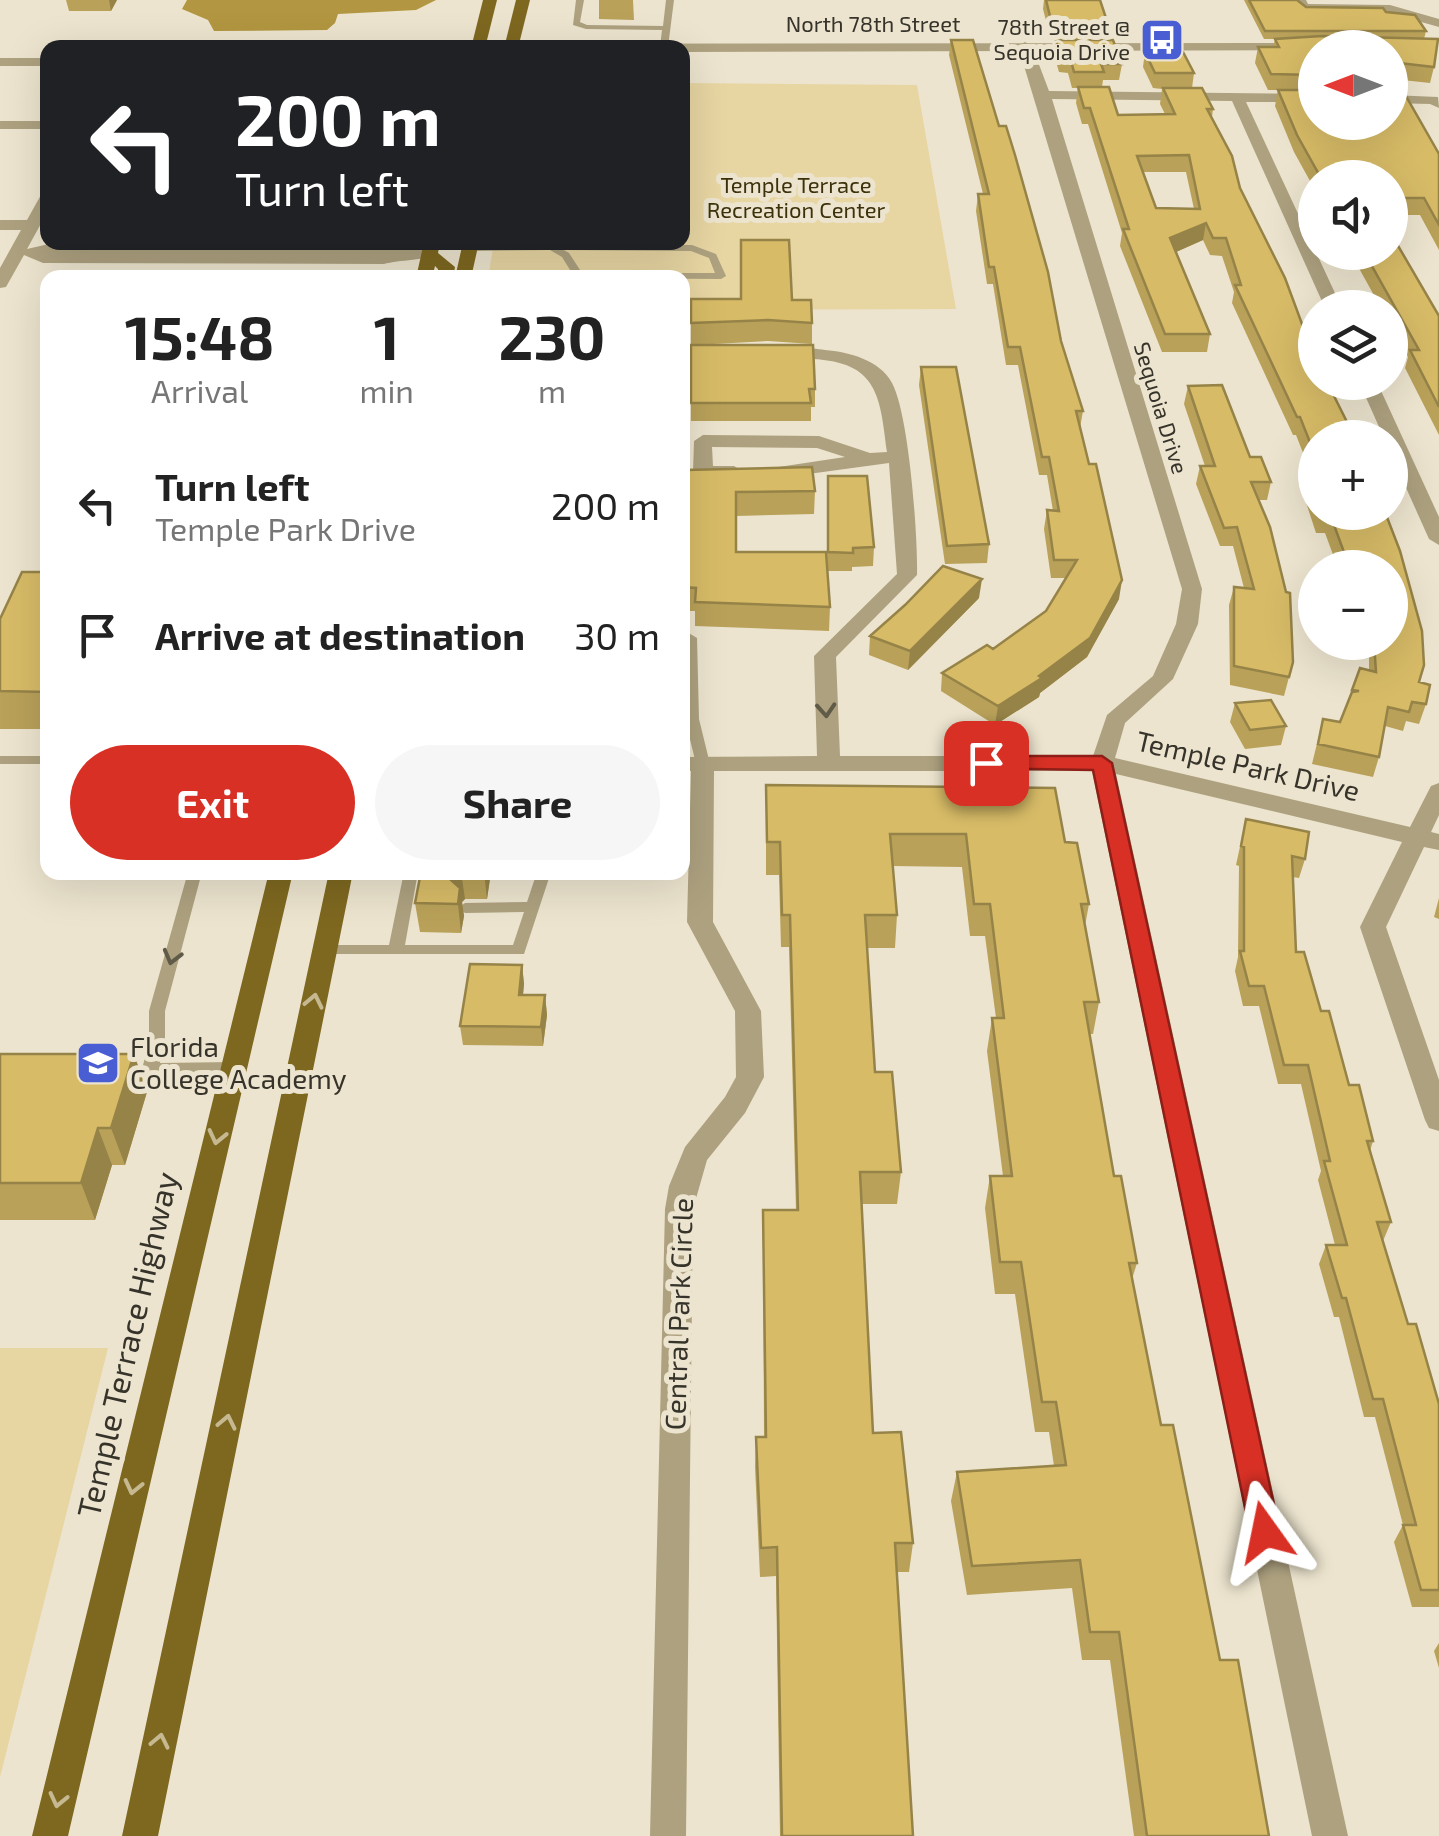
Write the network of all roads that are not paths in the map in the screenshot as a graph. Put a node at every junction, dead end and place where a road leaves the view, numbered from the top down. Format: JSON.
{"nodes":[{"id":1,"x":490,"y":0,"type":"edge"},
{"id":2,"x":524,"y":0,"type":"edge"},
{"id":3,"x":580,"y":0,"type":"edge"},
{"id":4,"x":670,"y":0,"type":"edge"},
{"id":5,"x":1299,"y":0,"type":"edge"},
{"id":6,"x":1439,"y":23,"type":"edge"},
{"id":7,"x":667,"y":28,"type":"junction"},
{"id":8,"x":480,"y":40,"type":"edge"},
{"id":9,"x":513,"y":40,"type":"edge"},
{"id":10,"x":665,"y":40,"type":"edge"},
{"id":11,"x":1025,"y":46,"type":"junction"},
{"id":12,"x":690,"y":47,"type":"edge"},
{"id":13,"x":1298,"y":47,"type":"edge"},
{"id":14,"x":0,"y":62,"type":"edge"},
{"id":15,"x":40,"y":62,"type":"edge"},
{"id":16,"x":1043,"y":95,"type":"junction"},
{"id":17,"x":1238,"y":97,"type":"junction"},
{"id":18,"x":1298,"y":98,"type":"edge"},
{"id":19,"x":1408,"y":100,"type":"edge"},
{"id":20,"x":1436,"y":102,"type":"edge"},
{"id":21,"x":0,"y":125,"type":"edge"},
{"id":22,"x":40,"y":125,"type":"edge"},
{"id":23,"x":40,"y":210,"type":"edge"},
{"id":24,"x":0,"y":225,"type":"edge"},
{"id":25,"x":32,"y":225,"type":"junction"},
{"id":26,"x":690,"y":248,"type":"edge"},
{"id":27,"x":40,"y":250,"type":"edge"},
{"id":28,"x":91,"y":250,"type":"edge"},
{"id":29,"x":386,"y":250,"type":"edge"},
{"id":30,"x":386,"y":250,"type":"edge"},
{"id":31,"x":422,"y":250,"type":"edge"},
{"id":32,"x":433,"y":250,"type":"edge"},
{"id":33,"x":557,"y":250,"type":"edge"},
{"id":34,"x":24,"y":253,"type":"junction"},
{"id":35,"x":446,"y":270,"type":"edge"},
{"id":36,"x":575,"y":270,"type":"edge"},
{"id":37,"x":690,"y":276,"type":"edge"},
{"id":38,"x":0,"y":283,"type":"edge"},
{"id":39,"x":1326,"y":290,"type":"edge"},
{"id":40,"x":761,"y":354,"type":"edge"},
{"id":41,"x":1376,"y":400,"type":"edge"},
{"id":42,"x":863,"y":457,"type":"junction"},
{"id":43,"x":897,"y":457,"type":"junction"},
{"id":44,"x":1439,"y":539,"type":"edge"},
{"id":45,"x":690,"y":637,"type":"edge"},
{"id":46,"x":0,"y":760,"type":"edge"},
{"id":47,"x":40,"y":760,"type":"edge"},
{"id":48,"x":1102,"y":763,"type":"junction"},
{"id":49,"x":692,"y":764,"type":"edge"},
{"id":50,"x":830,"y":764,"type":"junction"},
{"id":51,"x":1439,"y":791,"type":"edge"},
{"id":52,"x":1428,"y":839,"type":"edge"},
{"id":53,"x":193,"y":880,"type":"edge"},
{"id":54,"x":279,"y":880,"type":"edge"},
{"id":55,"x":339,"y":880,"type":"edge"},
{"id":56,"x":410,"y":880,"type":"edge"},
{"id":57,"x":541,"y":880,"type":"edge"},
{"id":58,"x":532,"y":907,"type":"junction"},
{"id":59,"x":404,"y":908,"type":"junction"},
{"id":60,"x":424,"y":908,"type":"edge"},
{"id":61,"x":465,"y":908,"type":"dead end"},
{"id":62,"x":325,"y":950,"type":"junction"},
{"id":63,"x":396,"y":950,"type":"junction"},
{"id":64,"x":233,"y":1068,"type":"junction"},
{"id":65,"x":1439,"y":1120,"type":"edge"},
{"id":66,"x":50,"y":1836,"type":"edge"},
{"id":67,"x":140,"y":1836,"type":"edge"},
{"id":68,"x":668,"y":1836,"type":"edge"},
{"id":69,"x":1330,"y":1836,"type":"edge"}],
"edges":[{"from":1,"to":8,"type":"main road"},
{"from":2,"to":9,"type":"main road"},
{"from":3,"to":7,"type":"lane"},
{"from":4,"to":7,"type":"lane"},
{"from":5,"to":6,"type":"street"},
{"from":7,"to":10,"type":"lane"},
{"from":11,"to":12,"type":"street","name":"North 78th Street"},
{"from":11,"to":13,"type":"street","name":"North 78th Street"},
{"from":11,"to":16,"type":"street","name":"Sequoia Drive"},
{"from":14,"to":15,"type":"street"},
{"from":16,"to":17,"type":"street"},
{"from":16,"to":48,"type":"street","name":"Sequoia Drive"},
{"from":17,"to":18,"type":"street"},
{"from":17,"to":39,"type":"street"},
{"from":19,"to":20,"type":"street"},
{"from":21,"to":22,"type":"street"},
{"from":23,"to":25,"type":"street"},
{"from":24,"to":25,"type":"street"},
{"from":25,"to":34,"type":"street"},
{"from":26,"to":37,"type":"lane"},
{"from":27,"to":34,"type":"street"},
{"from":28,"to":29,"type":"street"},
{"from":30,"to":31,"type":"street"},
{"from":32,"to":35,"type":"main road"},
{"from":33,"to":36,"type":"lane"},
{"from":34,"to":38,"type":"street"},
{"from":40,"to":43,"type":"street"},
{"from":41,"to":44,"type":"street"},
{"from":42,"to":42,"type":"street"},
{"from":42,"to":43,"type":"street"},
{"from":43,"to":50,"type":"street","one_way":true},
{"from":45,"to":49,"type":"lane"},
{"from":46,"to":47,"type":"lane"},
{"from":48,"to":50,"type":"street","name":"Temple Park Drive"},
{"from":48,"to":52,"type":"street","name":"Temple Park Drive"},
{"from":48,"to":69,"type":"street"},
{"from":49,"to":50,"type":"street","name":"Temple Park Drive"},
{"from":49,"to":68,"type":"street","name":"Central Park Circle"},
{"from":51,"to":52,"type":"street"},
{"from":52,"to":65,"type":"street"},
{"from":53,"to":64,"type":"lane","one_way":true},
{"from":54,"to":64,"type":"main road","name":"Temple Terrace Highway"},
{"from":55,"to":62,"type":"main road"},
{"from":56,"to":59,"type":"lane"},
{"from":57,"to":58,"type":"lane"},
{"from":58,"to":61,"type":"lane"},
{"from":58,"to":63,"type":"lane"},
{"from":59,"to":60,"type":"lane"},
{"from":59,"to":63,"type":"lane"},
{"from":62,"to":63,"type":"lane"},
{"from":67,"to":62,"type":"main road","one_way":true},
{"from":64,"to":66,"type":"main road","name":"Temple Terrace Highway","one_way":true}]}
